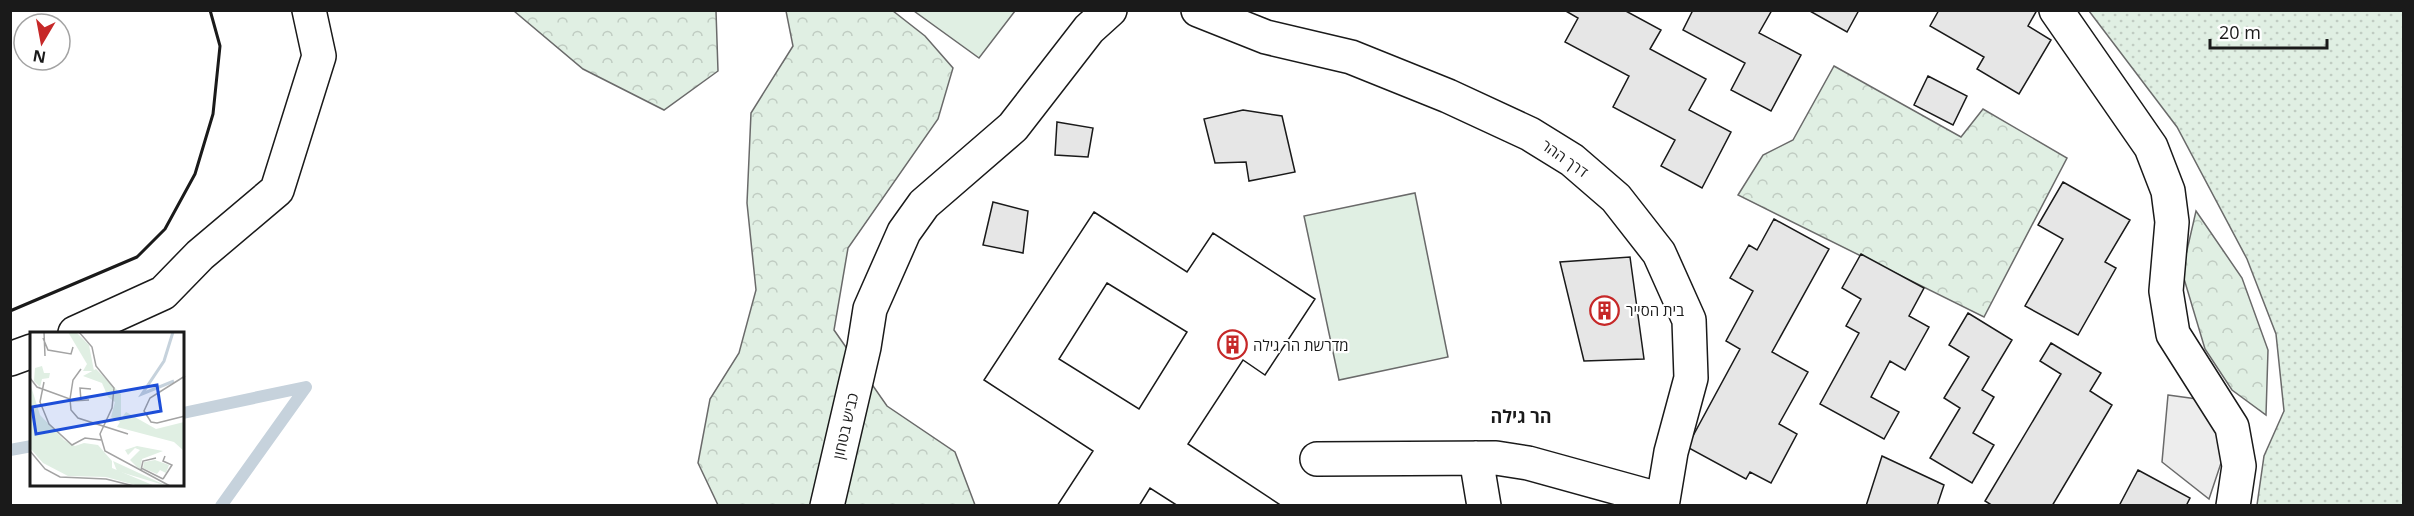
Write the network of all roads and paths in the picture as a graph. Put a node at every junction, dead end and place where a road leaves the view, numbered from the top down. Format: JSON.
{"nodes":[{"id":1,"x":309,"y":10,"type":"edge"},
{"id":2,"x":1110,"y":10,"type":"edge"},
{"id":3,"x":1198,"y":10,"type":"edge"},
{"id":4,"x":2055,"y":10,"type":"edge"},
{"id":5,"x":77,"y":332,"type":"edge"},
{"id":6,"x":30,"y":352,"type":"edge"},
{"id":7,"x":10,"y":359,"type":"edge"},
{"id":8,"x":1476,"y":458,"type":"junction"},
{"id":9,"x":1317,"y":459,"type":"dead end"},
{"id":10,"x":1662,"y":503,"type":"edge"},
{"id":11,"x":827,"y":506,"type":"edge"},
{"id":12,"x":1484,"y":506,"type":"edge"},
{"id":13,"x":2232,"y":506,"type":"edge"}],
"edges":[{"from":1,"to":5,"type":"street"},
{"from":2,"to":11,"type":"street","name":"כביש בטחון"},
{"from":3,"to":10,"type":"street","name":"דרך ההר"},
{"from":4,"to":13,"type":"street"},
{"from":6,"to":7,"type":"street"},
{"from":8,"to":9,"type":"street"},
{"from":8,"to":10,"type":"street"},
{"from":8,"to":12,"type":"street"}]}
